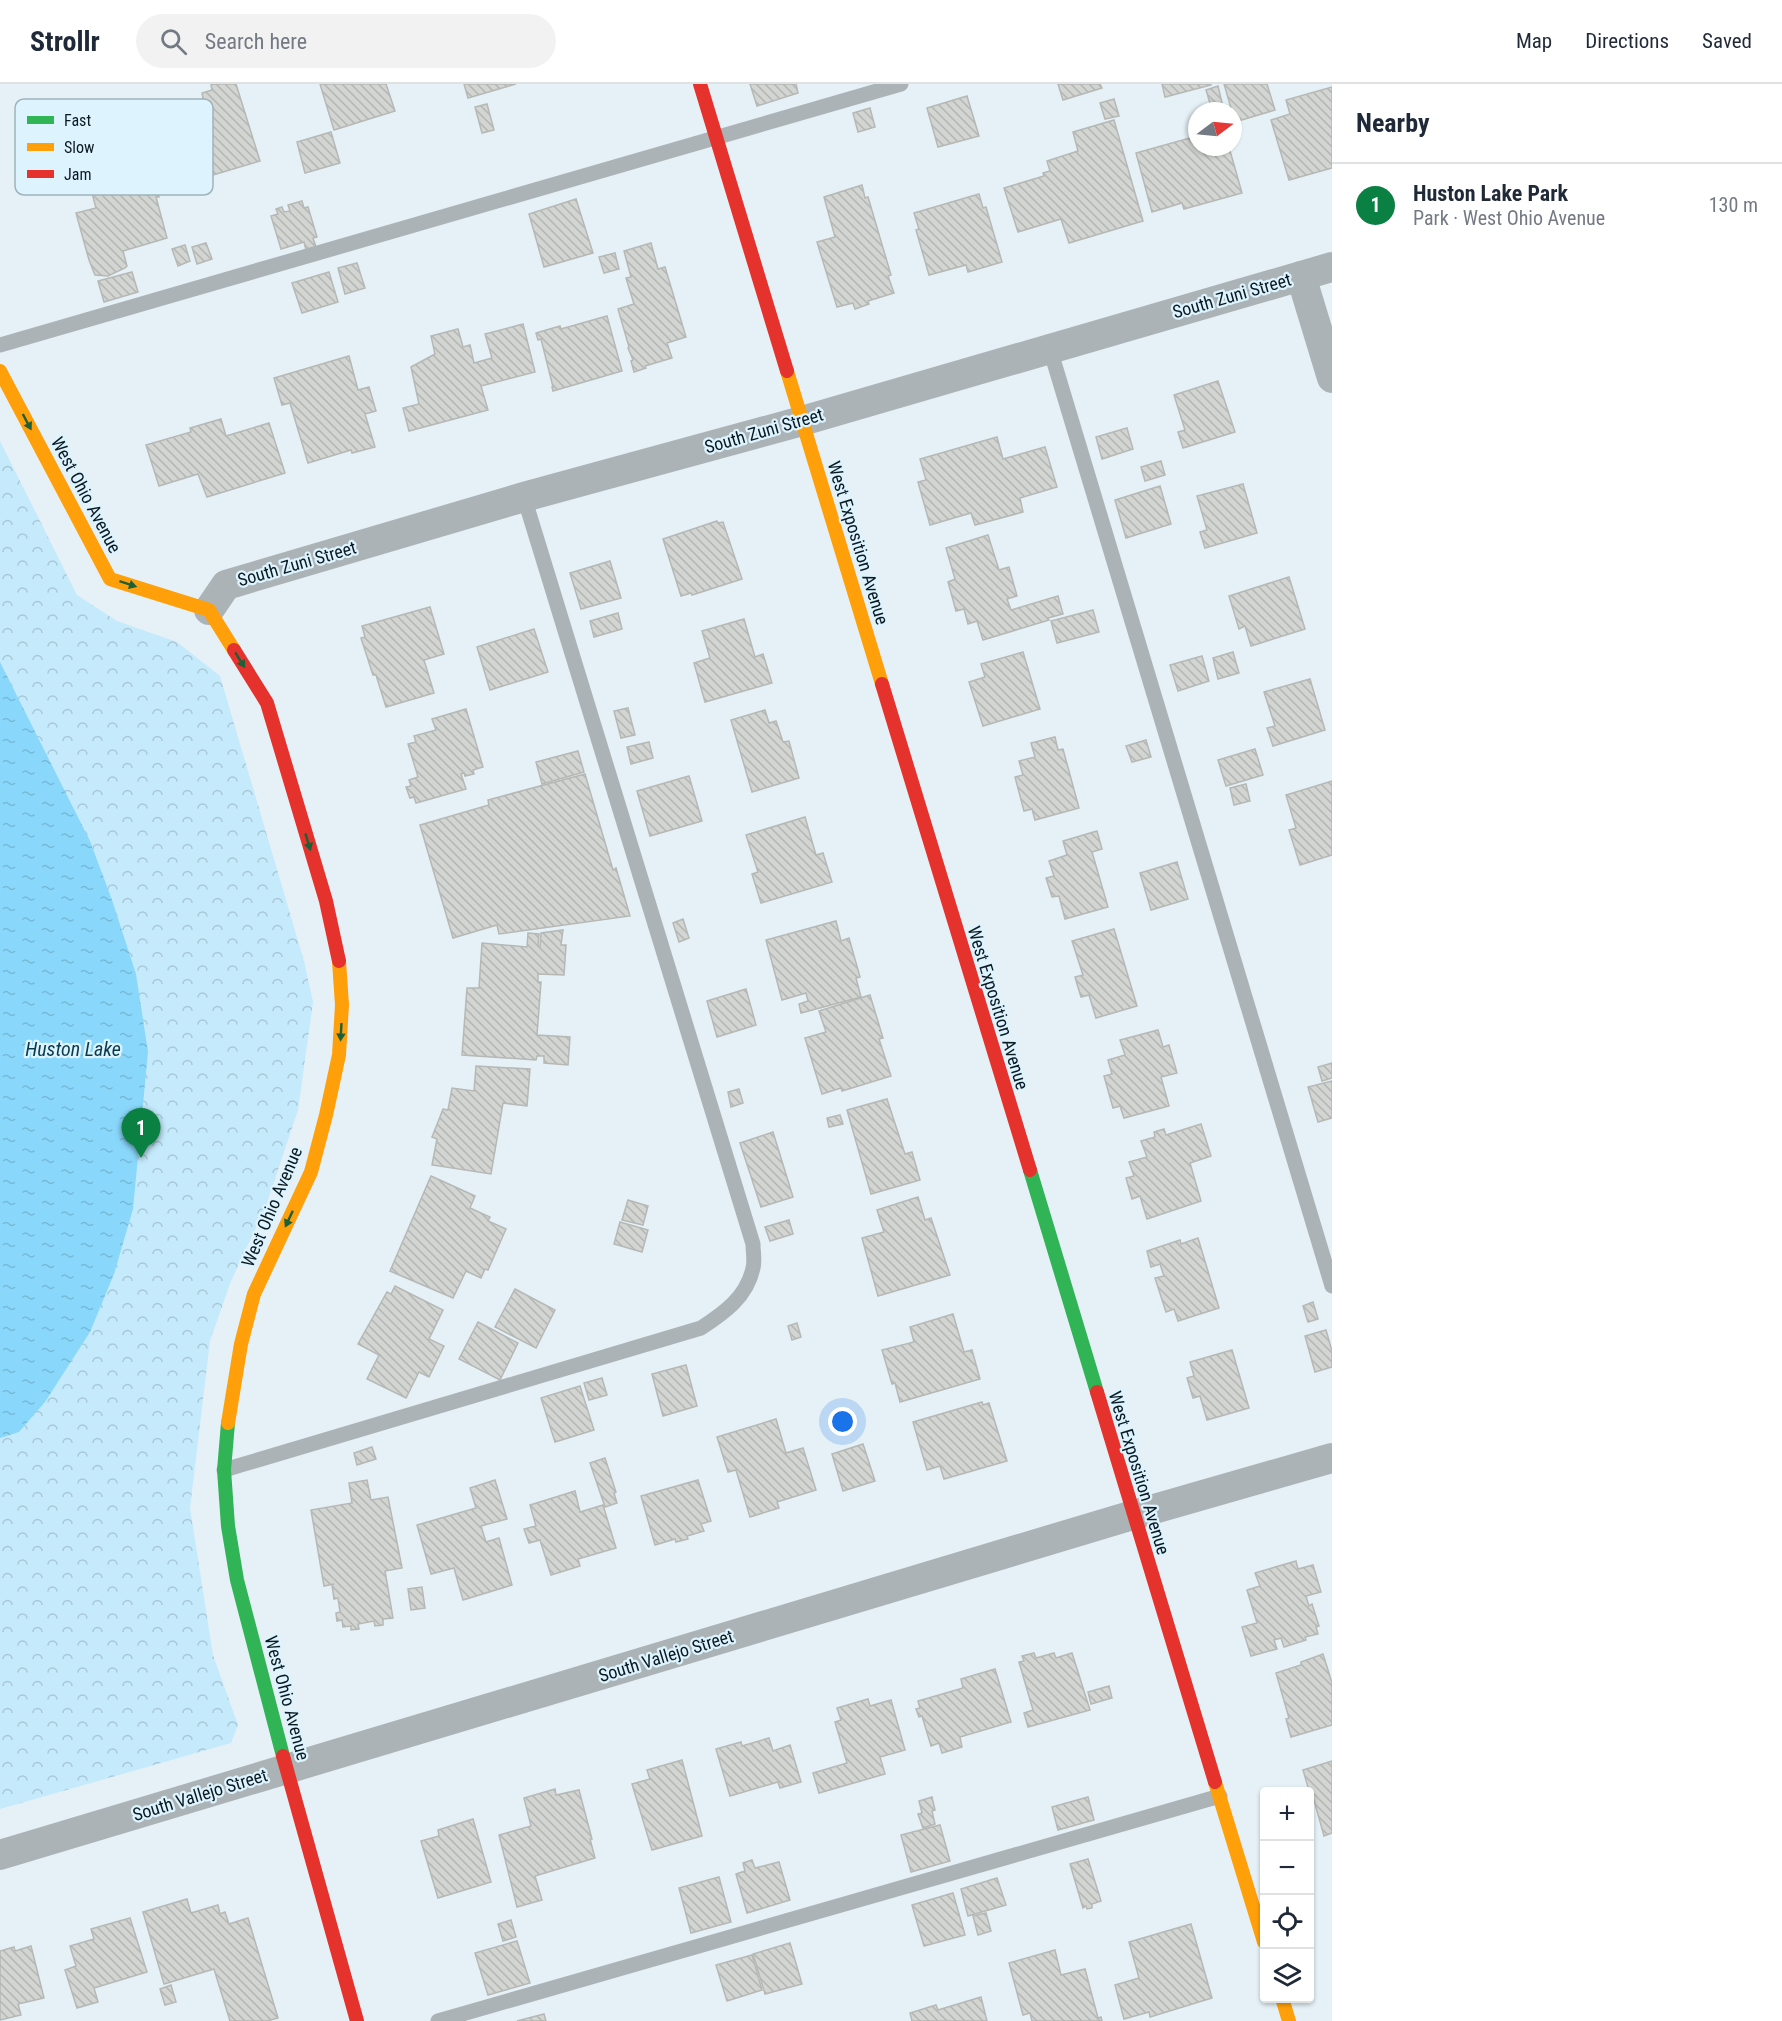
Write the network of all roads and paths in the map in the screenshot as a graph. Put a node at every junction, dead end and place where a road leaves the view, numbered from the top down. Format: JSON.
{"nodes":[{"id":1,"x":700,"y":84,"type":"edge"},
{"id":2,"x":901,"y":84,"type":"edge"},
{"id":3,"x":716,"y":138,"type":"junction"},
{"id":4,"x":1332,"y":267,"type":"edge"},
{"id":5,"x":1300,"y":276,"type":"junction"},
{"id":6,"x":0,"y":345,"type":"edge"},
{"id":7,"x":1050,"y":349,"type":"junction"},
{"id":8,"x":0,"y":371,"type":"edge"},
{"id":9,"x":1332,"y":378,"type":"edge"},
{"id":10,"x":802,"y":421,"type":"junction"},
{"id":11,"x":524,"y":497,"type":"junction"},
{"id":12,"x":209,"y":610,"type":"junction"},
{"id":13,"x":1332,"y":1286,"type":"edge"},
{"id":14,"x":1332,"y":1458,"type":"edge"},
{"id":15,"x":224,"y":1470,"type":"junction"},
{"id":16,"x":1133,"y":1515,"type":"junction"},
{"id":17,"x":287,"y":1769,"type":"junction"},
{"id":18,"x":1220,"y":1796,"type":"junction"},
{"id":19,"x":0,"y":1855,"type":"edge"},
{"id":20,"x":1260,"y":1929,"type":"edge"},
{"id":21,"x":1284,"y":2003,"type":"edge"},
{"id":22,"x":357,"y":2021,"type":"edge"},
{"id":23,"x":438,"y":2021,"type":"edge"},
{"id":24,"x":1289,"y":2021,"type":"edge"}],
"edges":[{"from":1,"to":3,"type":"street","name":"West Exposition Avenue"},
{"from":2,"to":3,"type":"lane"},
{"from":3,"to":6,"type":"lane"},
{"from":3,"to":10,"type":"street","name":"West Exposition Avenue"},
{"from":4,"to":5,"type":"street","name":"South Zuni Street"},
{"from":5,"to":7,"type":"street","name":"South Zuni Street"},
{"from":5,"to":9,"type":"street"},
{"from":7,"to":10,"type":"street","name":"South Zuni Street"},
{"from":7,"to":13,"type":"lane"},
{"from":8,"to":12,"type":"street","name":"West Ohio Avenue","one_way":true},
{"from":10,"to":11,"type":"street","name":"South Zuni Street"},
{"from":10,"to":16,"type":"street","name":"West Exposition Avenue"},
{"from":11,"to":12,"type":"street","name":"South Zuni Street"},
{"from":11,"to":15,"type":"lane"},
{"from":12,"to":15,"type":"street","name":"West Ohio Avenue","one_way":true},
{"from":14,"to":16,"type":"street","name":"South Vallejo Street"},
{"from":15,"to":17,"type":"street","name":"West Ohio Avenue"},
{"from":16,"to":17,"type":"street","name":"South Vallejo Street"},
{"from":16,"to":18,"type":"street","name":"West Exposition Avenue"},
{"from":17,"to":19,"type":"street","name":"South Vallejo Street"},
{"from":17,"to":22,"type":"street","name":"West Ohio Avenue"},
{"from":18,"to":20,"type":"street","name":"West Exposition Avenue"},
{"from":18,"to":23,"type":"lane"},
{"from":21,"to":24,"type":"street"}]}
